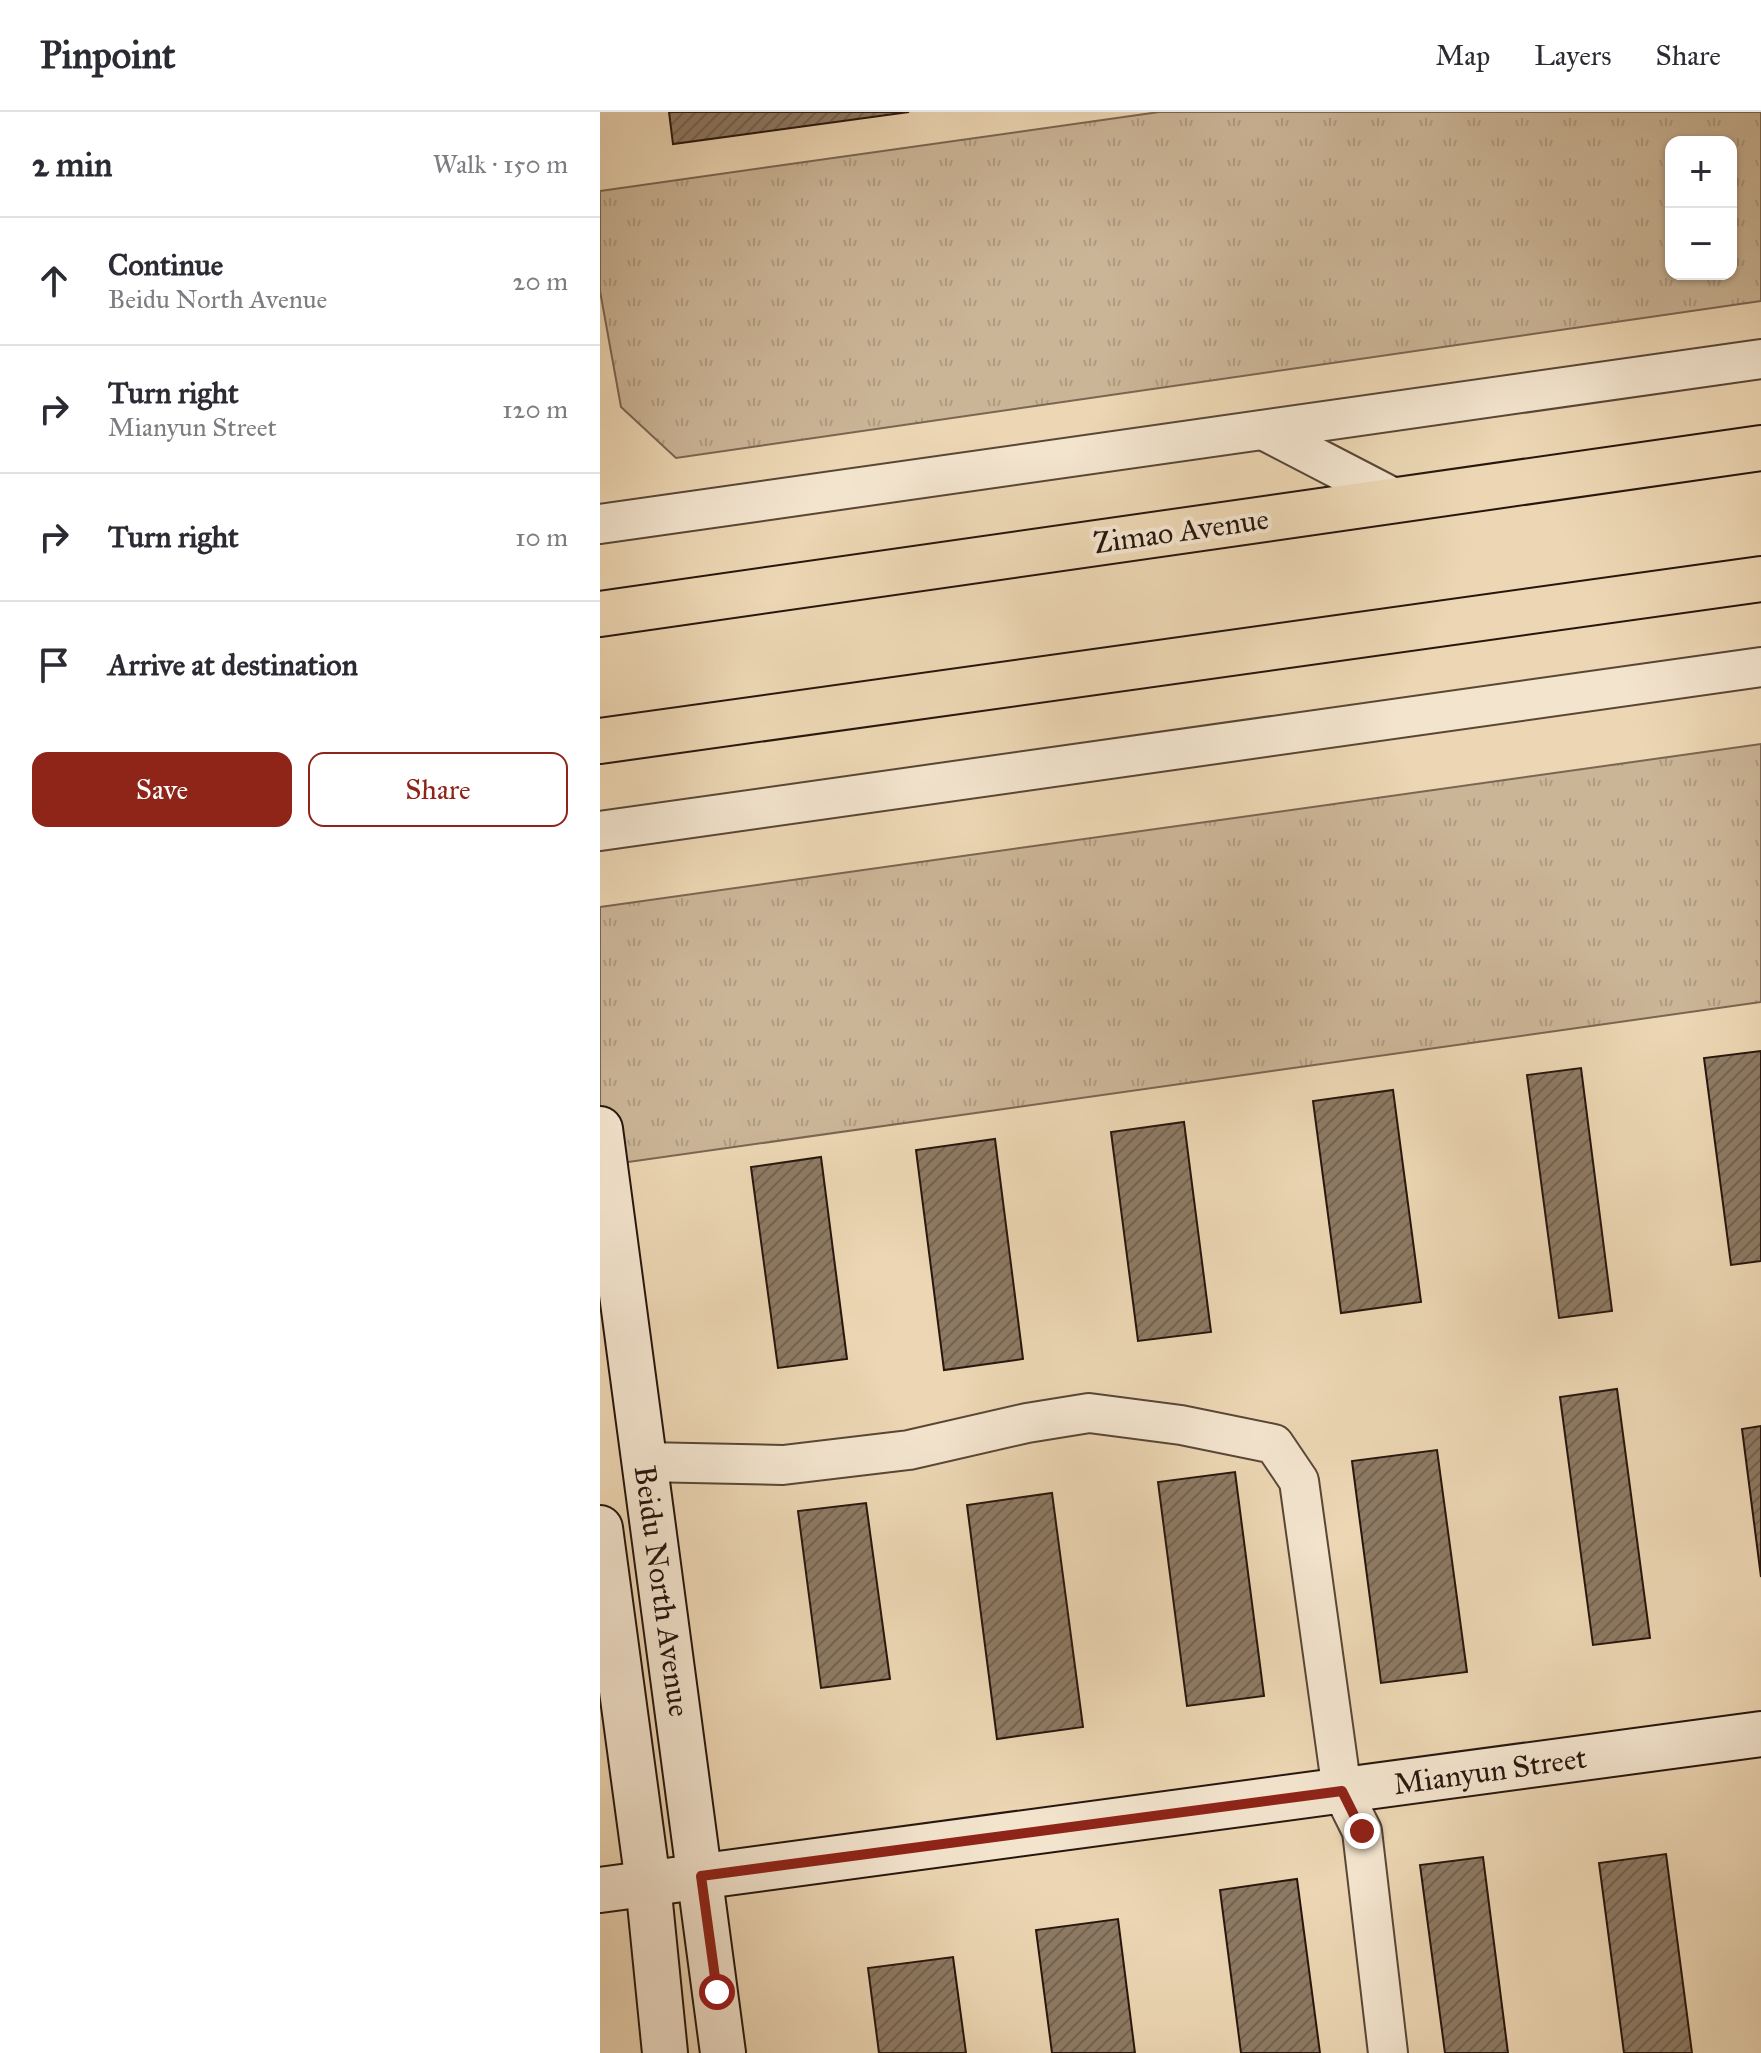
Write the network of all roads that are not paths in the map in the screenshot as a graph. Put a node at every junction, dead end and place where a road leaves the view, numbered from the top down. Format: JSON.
{"nodes":[{"id":1,"x":1761,"y":359,"type":"edge"},
{"id":2,"x":1263,"y":430,"type":"junction"},
{"id":3,"x":1761,"y":448,"type":"edge"},
{"id":4,"x":1398,"y":500,"type":"junction"},
{"id":5,"x":600,"y":524,"type":"edge"},
{"id":6,"x":1761,"y":579,"type":"edge"},
{"id":7,"x":600,"y":614,"type":"edge"},
{"id":8,"x":1761,"y":667,"type":"edge"},
{"id":9,"x":600,"y":741,"type":"edge"},
{"id":10,"x":600,"y":831,"type":"edge"},
{"id":11,"x":600,"y":1129,"type":"edge"},
{"id":12,"x":644,"y":1462,"type":"junction"},
{"id":13,"x":600,"y":1528,"type":"edge"},
{"id":14,"x":1761,"y":1734,"type":"edge"},
{"id":15,"x":1342,"y":1791,"type":"junction"},
{"id":16,"x":701,"y":1876,"type":"junction"},
{"id":17,"x":648,"y":1883,"type":"junction"},
{"id":18,"x":600,"y":1890,"type":"edge"},
{"id":19,"x":665,"y":2053,"type":"edge"},
{"id":20,"x":723,"y":2053,"type":"edge"},
{"id":21,"x":1388,"y":2053,"type":"edge"}],
"edges":[{"from":1,"to":2,"type":"street"},
{"from":2,"to":4,"type":"street"},
{"from":2,"to":5,"type":"street"},
{"from":3,"to":4,"type":"highway","name":"Zimao Avenue"},
{"from":4,"to":7,"type":"highway","name":"Zimao Avenue"},
{"from":6,"to":9,"type":"highway"},
{"from":8,"to":10,"type":"street"},
{"from":11,"to":12,"type":"street","name":"Beidu North Avenue"},
{"from":12,"to":15,"type":"street"},
{"from":12,"to":16,"type":"street","name":"Beidu North Avenue"},
{"from":13,"to":17,"type":"street","name":"Beidu North Avenue"},
{"from":14,"to":15,"type":"street","name":"Mianyun Street"},
{"from":15,"to":16,"type":"street","name":"Mianyun Street"},
{"from":15,"to":21,"type":"street"},
{"from":16,"to":17,"type":"street","name":"Mianyun Street"},
{"from":16,"to":20,"type":"street","name":"Beidu North Avenue"},
{"from":17,"to":18,"type":"street","name":"Mianyun Street"},
{"from":17,"to":19,"type":"street","name":"Beidu North Avenue"}]}
